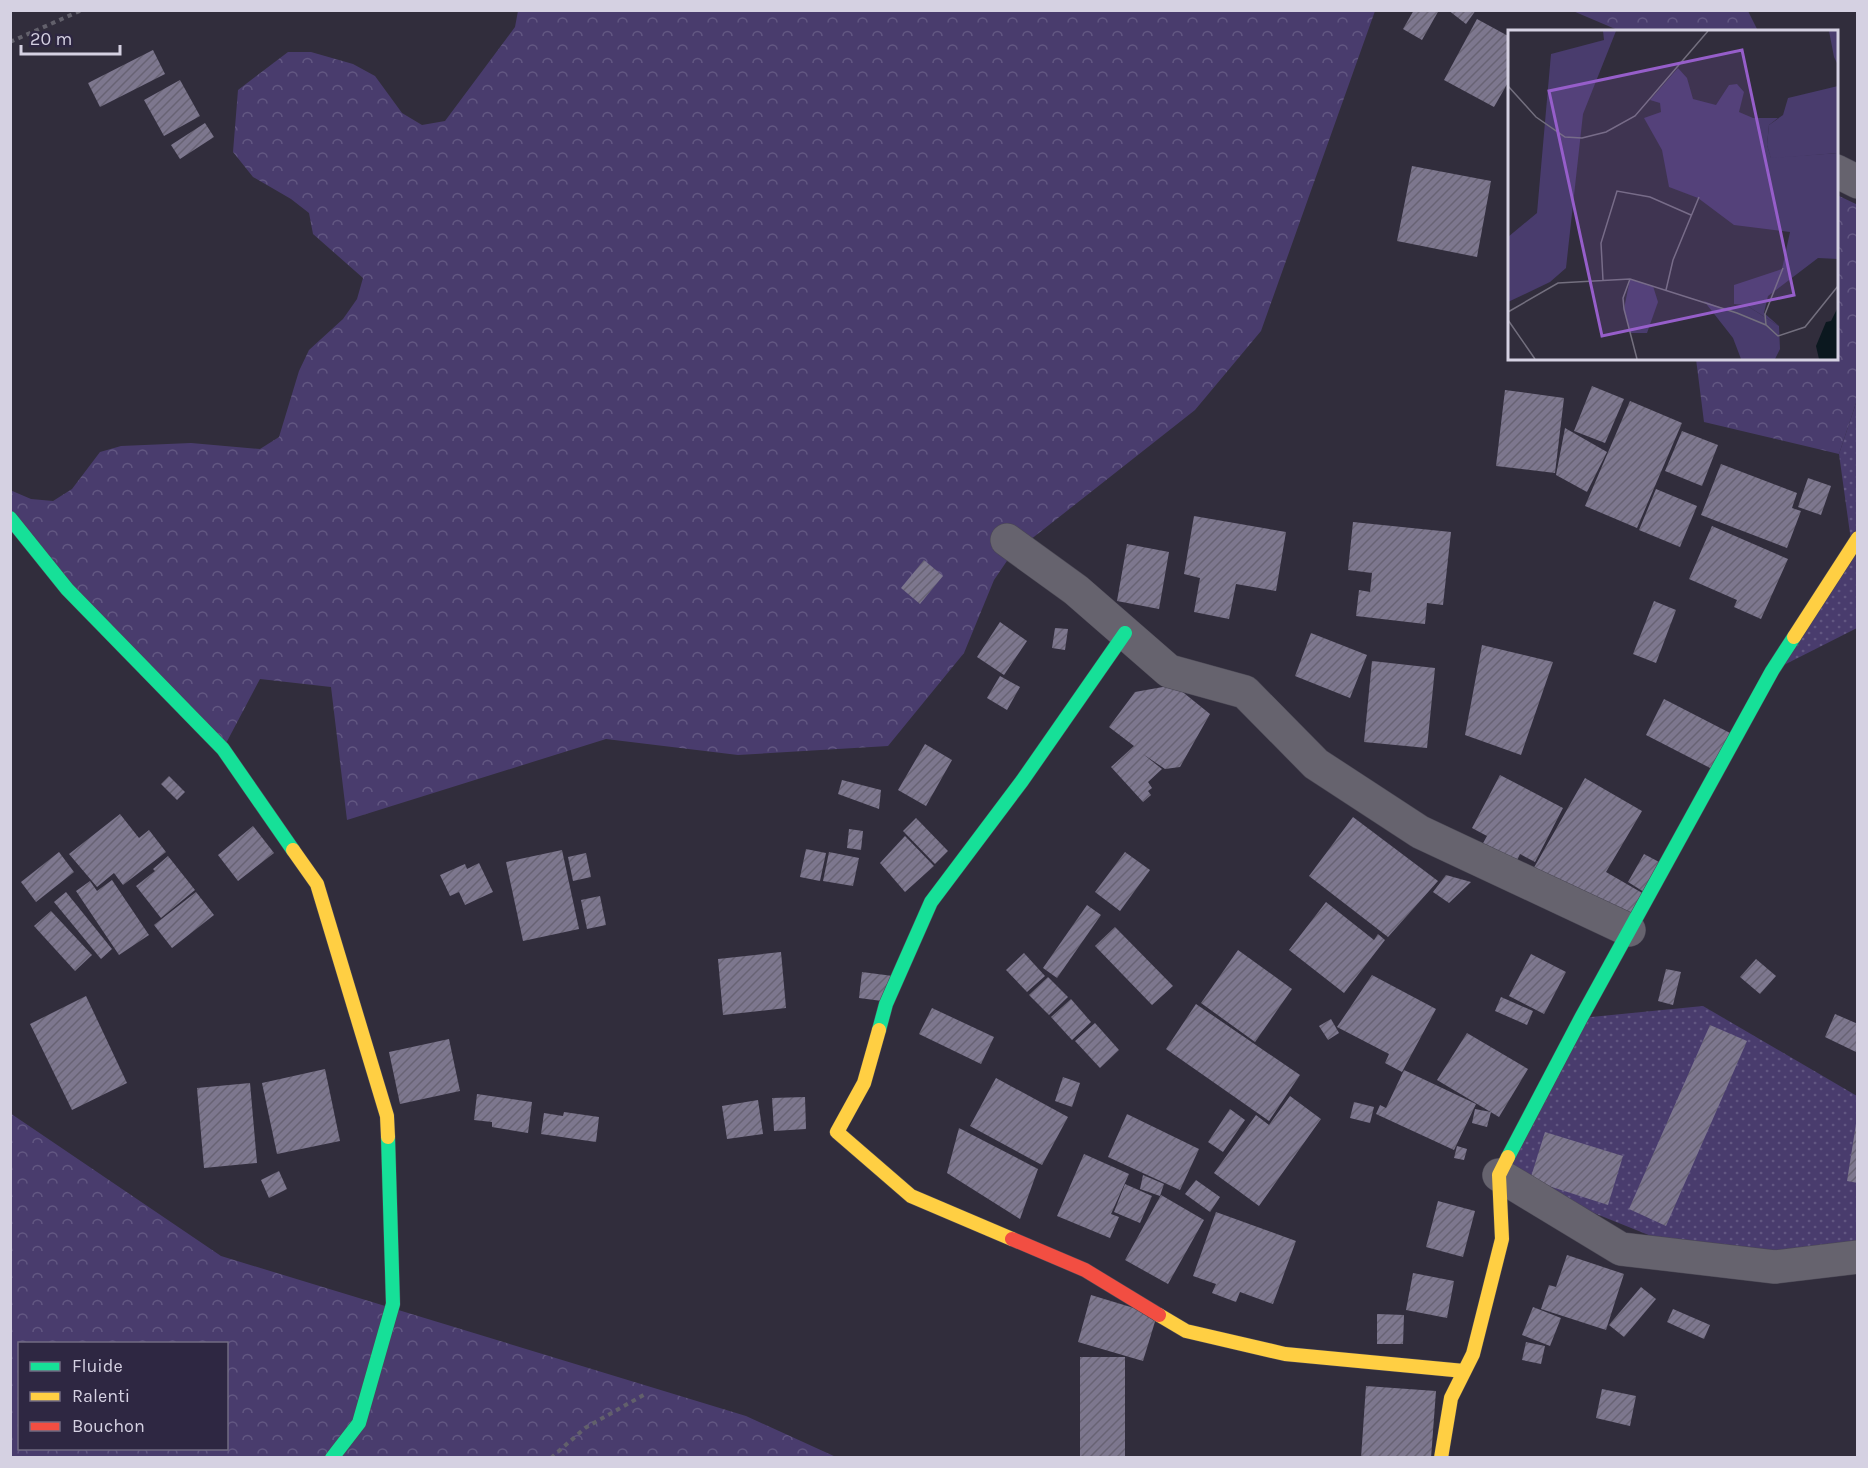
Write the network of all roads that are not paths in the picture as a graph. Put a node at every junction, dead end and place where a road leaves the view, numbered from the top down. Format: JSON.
{"nodes":[{"id":1,"x":1838,"y":172,"type":"edge"},
{"id":2,"x":1857,"y":182,"type":"edge"},
{"id":3,"x":10,"y":518,"type":"edge"},
{"id":4,"x":1857,"y":538,"type":"edge"},
{"id":5,"x":1006,"y":540,"type":"dead end"},
{"id":6,"x":1125,"y":633,"type":"junction"},
{"id":7,"x":1629,"y":930,"type":"junction"},
{"id":8,"x":1499,"y":1175,"type":"junction"},
{"id":9,"x":1857,"y":1257,"type":"edge"},
{"id":10,"x":1464,"y":1371,"type":"junction"},
{"id":11,"x":332,"y":1458,"type":"edge"},
{"id":12,"x":1441,"y":1458,"type":"edge"}],
"edges":[{"from":1,"to":2,"type":"street"},
{"from":3,"to":11,"type":"street"},
{"from":4,"to":7,"type":"street"},
{"from":5,"to":6,"type":"street"},
{"from":6,"to":7,"type":"street"},
{"from":6,"to":10,"type":"street"},
{"from":7,"to":8,"type":"street"},
{"from":8,"to":9,"type":"street"},
{"from":8,"to":10,"type":"street"},
{"from":10,"to":12,"type":"street"}]}
